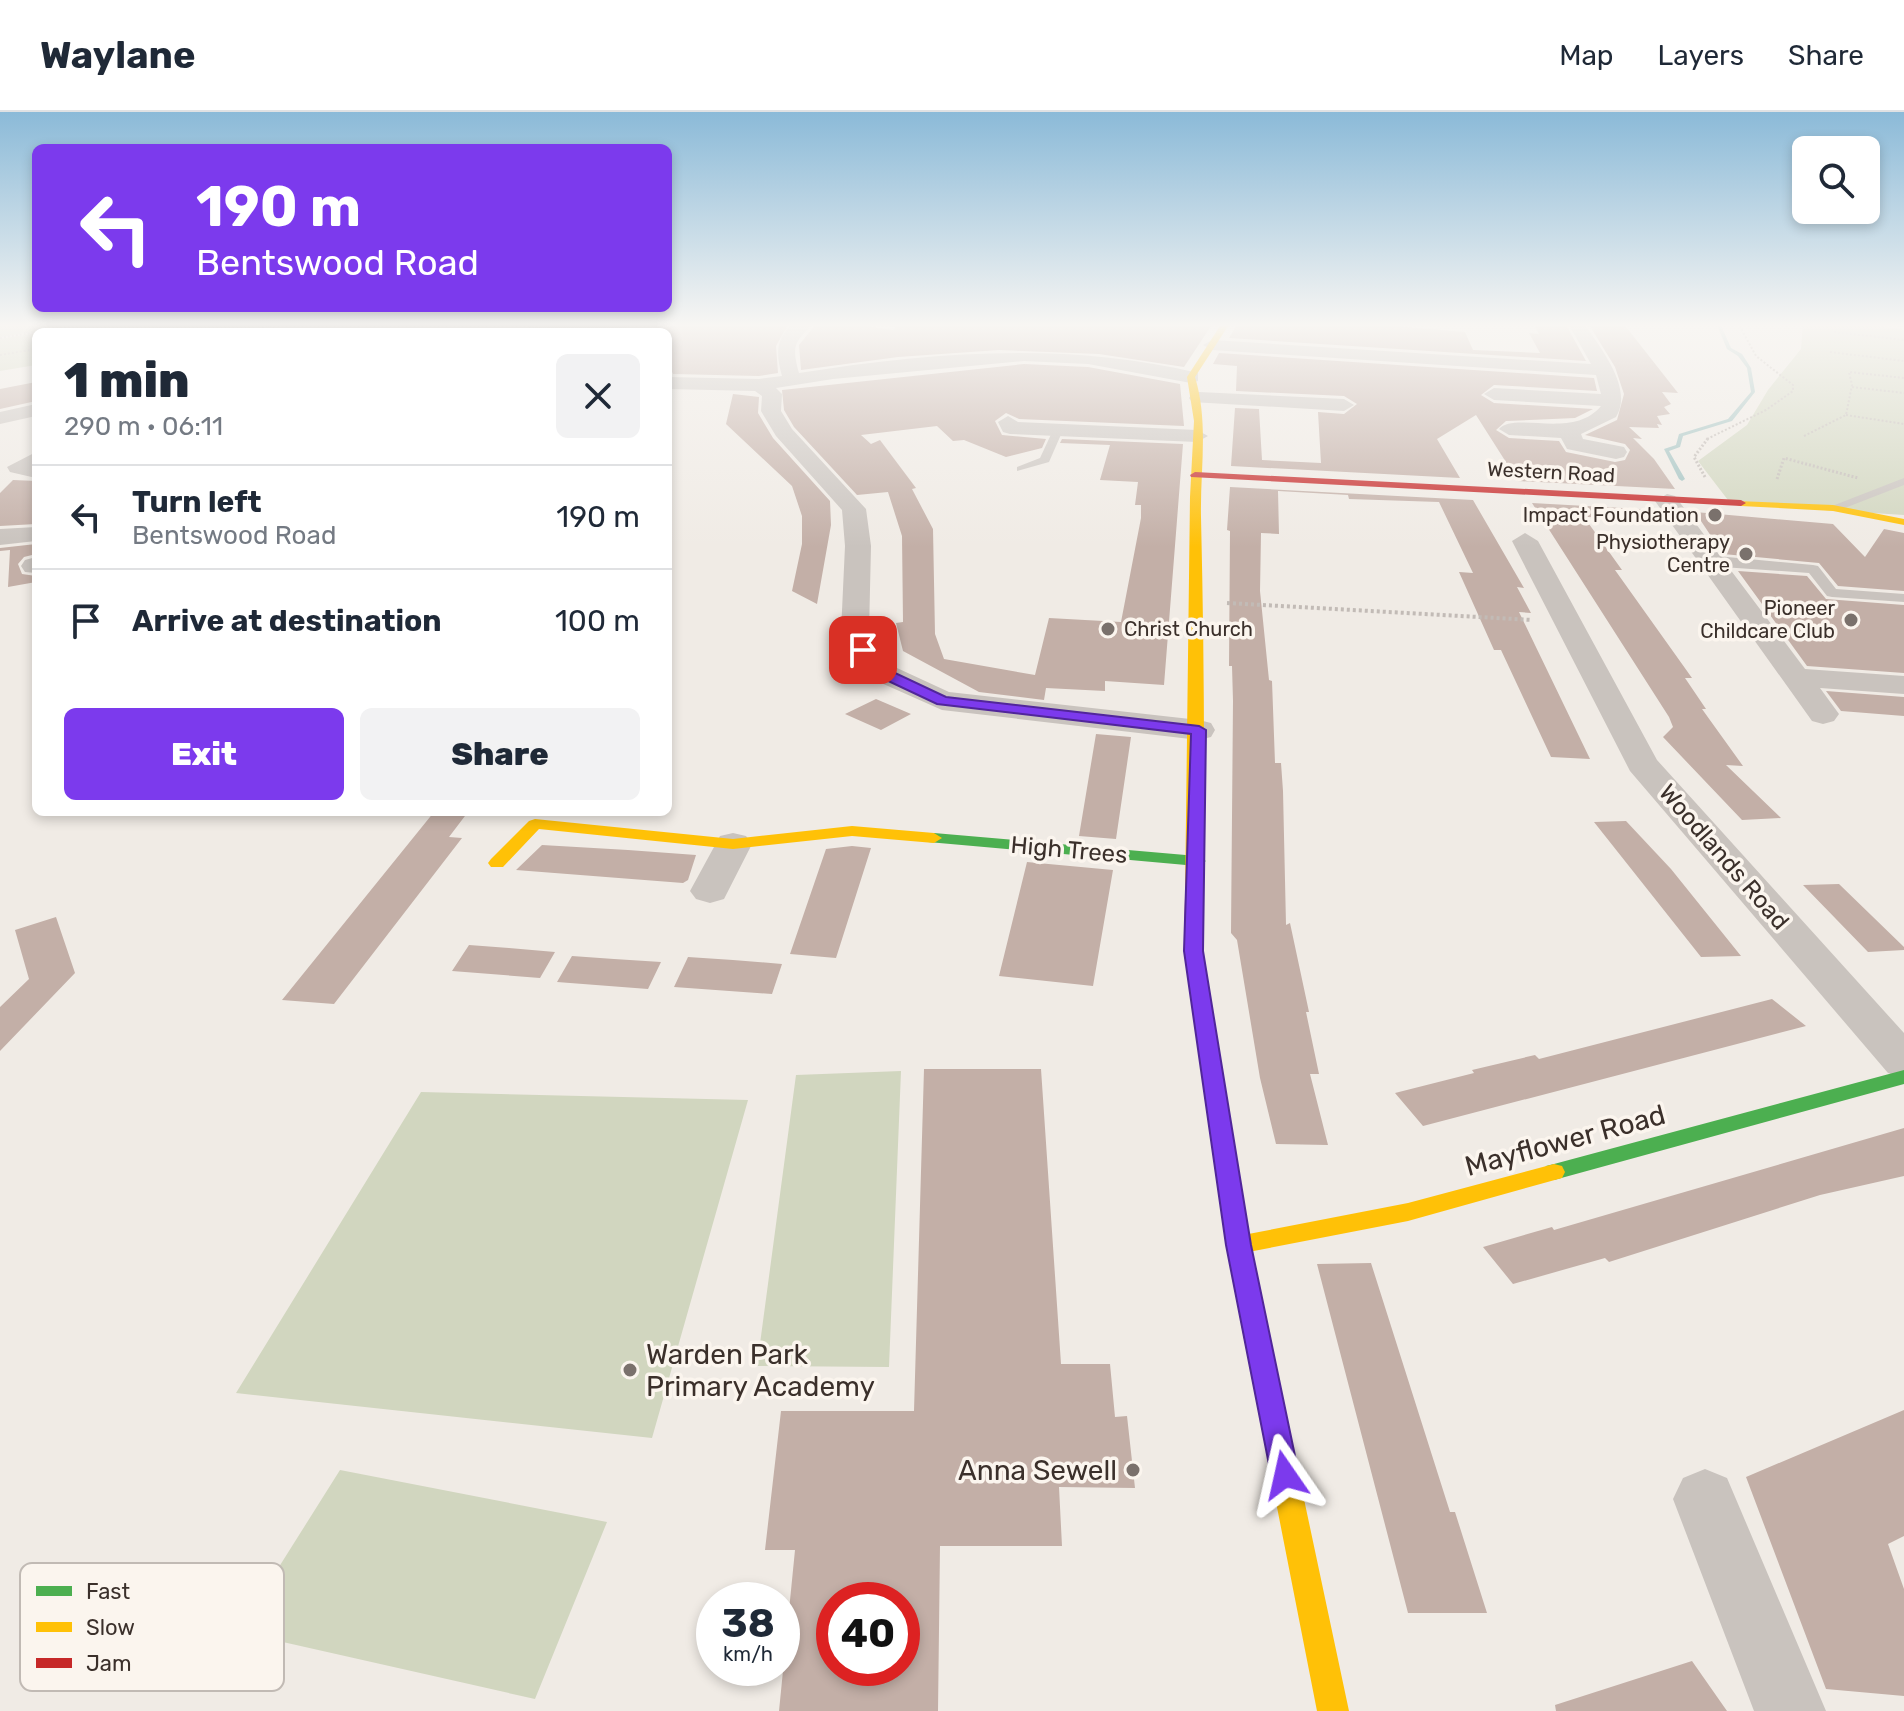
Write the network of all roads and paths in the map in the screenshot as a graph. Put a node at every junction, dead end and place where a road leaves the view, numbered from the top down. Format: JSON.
{"nodes":[{"id":1,"x":772,"y":398,"type":"edge"},
{"id":2,"x":1199,"y":398,"type":"joint"},
{"id":3,"x":1556,"y":398,"type":"edge"},
{"id":4,"x":1612,"y":398,"type":"edge"},
{"id":5,"x":1785,"y":398,"type":"edge"},
{"id":6,"x":1850,"y":398,"type":"edge"},
{"id":7,"x":1613,"y":401,"type":"junction"},
{"id":8,"x":1344,"y":405,"type":"dead end"},
{"id":9,"x":32,"y":411,"type":"edge"},
{"id":10,"x":1846,"y":415,"type":"junction"},
{"id":11,"x":0,"y":418,"type":"edge"},
{"id":12,"x":1904,"y":424,"type":"edge"},
{"id":13,"x":1005,"y":427,"type":"dead end"},
{"id":14,"x":1509,"y":429,"type":"dead end"},
{"id":15,"x":1058,"y":430,"type":"junction"},
{"id":16,"x":1569,"y":432,"type":"junction"},
{"id":17,"x":1197,"y":436,"type":"junction"},
{"id":18,"x":1804,"y":436,"type":"dead end"},
{"id":19,"x":11,"y":447,"type":"dead end"},
{"id":20,"x":1616,"y":452,"type":"dead end"},
{"id":21,"x":32,"y":461,"type":"edge"},
{"id":22,"x":1021,"y":469,"type":"dead end"},
{"id":23,"x":1195,"y":475,"type":"junction"},
{"id":24,"x":1904,"y":481,"type":"edge"},
{"id":25,"x":1890,"y":486,"type":"junction"},
{"id":26,"x":1667,"y":501,"type":"junction"},
{"id":27,"x":1724,"y":503,"type":"junction"},
{"id":28,"x":1769,"y":505,"type":"junction"},
{"id":29,"x":1833,"y":508,"type":"junction"},
{"id":30,"x":1904,"y":522,"type":"edge"},
{"id":31,"x":32,"y":534,"type":"edge"},
{"id":32,"x":0,"y":537,"type":"edge"},
{"id":33,"x":1525,"y":541,"type":"dead end"},
{"id":34,"x":1706,"y":559,"type":"junction"},
{"id":35,"x":1904,"y":598,"type":"edge"},
{"id":36,"x":1198,"y":601,"type":"junction"},
{"id":37,"x":1570,"y":627,"type":"junction"},
{"id":38,"x":1795,"y":677,"type":"junction"},
{"id":39,"x":1904,"y":685,"type":"edge"},
{"id":40,"x":1823,"y":714,"type":"dead end"},
{"id":41,"x":1199,"y":730,"type":"junction"},
{"id":42,"x":733,"y":844,"type":"junction"},
{"id":43,"x":1197,"y":861,"type":"junction"},
{"id":44,"x":497,"y":863,"type":"dead end"},
{"id":45,"x":710,"y":891,"type":"dead end"},
{"id":46,"x":1904,"y":1062,"type":"edge"},
{"id":47,"x":1904,"y":1077,"type":"edge"},
{"id":48,"x":1238,"y":1245,"type":"junction"},
{"id":49,"x":1705,"y":1499,"type":"dead end"},
{"id":50,"x":1333,"y":1711,"type":"edge"},
{"id":51,"x":1790,"y":1711,"type":"edge"}],
"edges":[{"from":1,"to":41,"type":"street"},
{"from":2,"to":8,"type":"street"},
{"from":2,"to":17,"type":"street"},
{"from":3,"to":7,"type":"street"},
{"from":4,"to":7,"type":"street"},
{"from":5,"to":27,"type":"path"},
{"from":6,"to":10,"type":"path"},
{"from":7,"to":16,"type":"street"},
{"from":9,"to":11,"type":"street"},
{"from":10,"to":12,"type":"path"},
{"from":10,"to":18,"type":"path"},
{"from":13,"to":15,"type":"street"},
{"from":14,"to":16,"type":"street"},
{"from":15,"to":17,"type":"street"},
{"from":15,"to":22,"type":"lane"},
{"from":16,"to":20,"type":"street"},
{"from":17,"to":23,"type":"street"},
{"from":19,"to":21,"type":"street"},
{"from":23,"to":26,"type":"street","name":"Western Road"},
{"from":23,"to":36,"type":"street"},
{"from":24,"to":25,"type":"lane"},
{"from":25,"to":28,"type":"path"},
{"from":25,"to":29,"type":"lane"},
{"from":26,"to":27,"type":"street","name":"Western Road"},
{"from":26,"to":34,"type":"street"},
{"from":27,"to":28,"type":"street","name":"Western Road"},
{"from":28,"to":29,"type":"street","name":"Western Road"},
{"from":29,"to":30,"type":"street","name":"Western Road"},
{"from":31,"to":32,"type":"street"},
{"from":33,"to":37,"type":"street","name":"Woodlands Road"},
{"from":34,"to":35,"type":"lane"},
{"from":34,"to":38,"type":"street"},
{"from":36,"to":37,"type":"path"},
{"from":36,"to":41,"type":"street"},
{"from":37,"to":46,"type":"street","name":"Woodlands Road"},
{"from":38,"to":39,"type":"street"},
{"from":38,"to":40,"type":"street"},
{"from":41,"to":43,"type":"street"},
{"from":42,"to":43,"type":"street","name":"High Trees"},
{"from":42,"to":44,"type":"street","name":"High Trees"},
{"from":42,"to":45,"type":"street"},
{"from":43,"to":48,"type":"street"},
{"from":47,"to":48,"type":"street","name":"Mayflower Road"},
{"from":48,"to":50,"type":"street"},
{"from":49,"to":51,"type":"street"}]}
